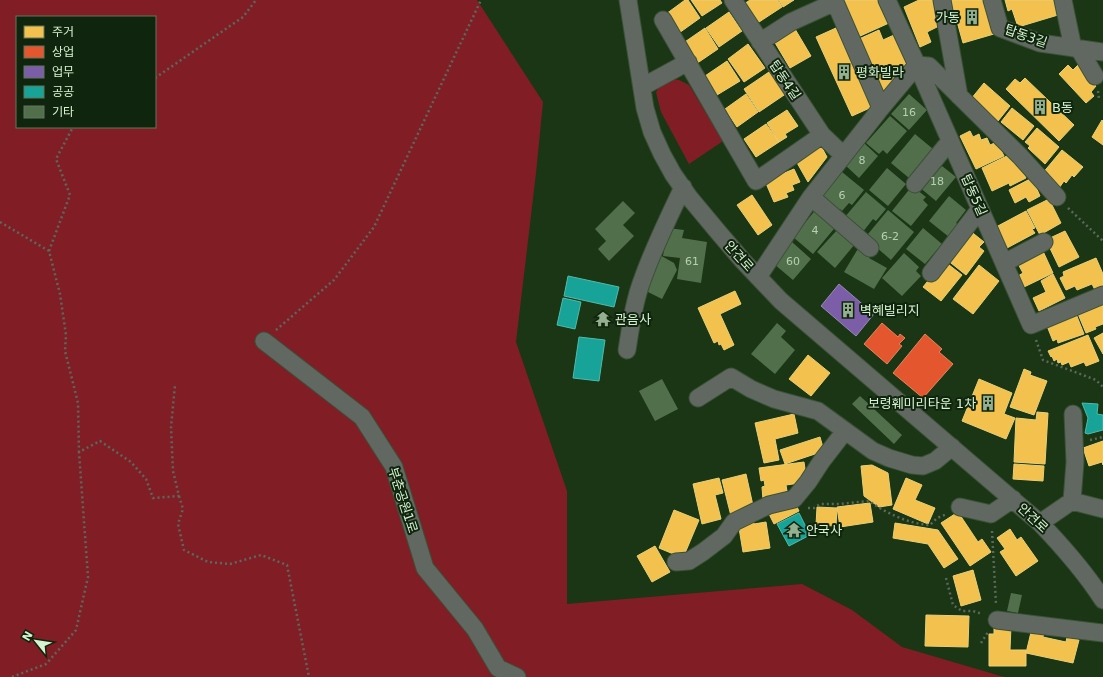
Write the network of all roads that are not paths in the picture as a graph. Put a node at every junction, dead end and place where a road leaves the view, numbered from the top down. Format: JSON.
{"nodes":[{"id":1,"x":628,"y":0,"type":"edge"},
{"id":2,"x":733,"y":0,"type":"edge"},
{"id":3,"x":887,"y":0,"type":"edge"},
{"id":4,"x":942,"y":0,"type":"edge"},
{"id":5,"x":992,"y":0,"type":"edge"},
{"id":6,"x":1062,"y":0,"type":"edge"},
{"id":7,"x":663,"y":20,"type":"dead end"},
{"id":8,"x":760,"y":42,"type":"junction"},
{"id":9,"x":1076,"y":48,"type":"junction"},
{"id":10,"x":1103,"y":52,"type":"edge"},
{"id":11,"x":688,"y":62,"type":"junction"},
{"id":12,"x":917,"y":65,"type":"junction"},
{"id":13,"x":1095,"y":76,"type":"dead end"},
{"id":14,"x":642,"y":87,"type":"junction"},
{"id":15,"x":959,"y":96,"type":"junction"},
{"id":16,"x":880,"y":108,"type":"junction"},
{"id":17,"x":822,"y":135,"type":"junction"},
{"id":18,"x":950,"y":141,"type":"junction"},
{"id":19,"x":843,"y":155,"type":"junction"},
{"id":20,"x":915,"y":184,"type":"dead end"},
{"id":21,"x":683,"y":187,"type":"junction"},
{"id":22,"x":811,"y":197,"type":"junction"},
{"id":23,"x":1057,"y":197,"type":"road end"},
{"id":24,"x":980,"y":209,"type":"junction"},
{"id":25,"x":1044,"y":242,"type":"dead end"},
{"id":26,"x":870,"y":248,"type":"dead end"},
{"id":27,"x":1004,"y":263,"type":"junction"},
{"id":28,"x":931,"y":273,"type":"dead end"},
{"id":29,"x":758,"y":278,"type":"junction"},
{"id":30,"x":1103,"y":295,"type":"edge"},
{"id":31,"x":264,"y":341,"type":"road end"},
{"id":32,"x":627,"y":350,"type":"dead end"},
{"id":33,"x":698,"y":398,"type":"dead end"},
{"id":34,"x":1073,"y":414,"type":"dead end"},
{"id":35,"x":846,"y":431,"type":"junction"},
{"id":36,"x":952,"y":447,"type":"junction"},
{"id":37,"x":1012,"y":499,"type":"junction"},
{"id":38,"x":1072,"y":501,"type":"junction"},
{"id":39,"x":960,"y":507,"type":"road end"},
{"id":40,"x":1103,"y":509,"type":"edge"},
{"id":41,"x":1040,"y":523,"type":"junction"},
{"id":42,"x":676,"y":562,"type":"dead end"},
{"id":43,"x":1103,"y":600,"type":"edge"},
{"id":44,"x":997,"y":620,"type":"road end"},
{"id":45,"x":1103,"y":633,"type":"edge"},
{"id":46,"x":517,"y":677,"type":"edge"}],
"edges":[{"from":1,"to":14,"type":"street","name":"안견로"},
{"from":2,"to":8,"type":"street","name":"탑동4길"},
{"from":3,"to":12,"type":"street","name":"탑동5길"},
{"from":4,"to":15,"type":"street"},
{"from":5,"to":9,"type":"street","name":"탑동3길"},
{"from":6,"to":9,"type":"street"},
{"from":7,"to":11,"type":"street"},
{"from":8,"to":16,"type":"street"},
{"from":8,"to":17,"type":"street","name":"탑동4길"},
{"from":9,"to":10,"type":"street","name":"탑동3길"},
{"from":9,"to":13,"type":"street"},
{"from":11,"to":14,"type":"street"},
{"from":11,"to":17,"type":"street"},
{"from":12,"to":15,"type":"street"},
{"from":12,"to":16,"type":"street"},
{"from":12,"to":18,"type":"street","name":"탑동5길"},
{"from":14,"to":21,"type":"street","name":"안견로"},
{"from":15,"to":23,"type":"street"},
{"from":16,"to":19,"type":"street"},
{"from":17,"to":19,"type":"street","name":"탑동4길"},
{"from":18,"to":20,"type":"street"},
{"from":18,"to":24,"type":"street","name":"탑동5길"},
{"from":19,"to":22,"type":"street"},
{"from":21,"to":29,"type":"street","name":"안견로"},
{"from":21,"to":32,"type":"street"},
{"from":22,"to":26,"type":"street"},
{"from":22,"to":29,"type":"street"},
{"from":24,"to":27,"type":"street","name":"탑동5길"},
{"from":24,"to":28,"type":"street"},
{"from":25,"to":27,"type":"street"},
{"from":27,"to":30,"type":"street","name":"탑동5길"},
{"from":29,"to":36,"type":"street","name":"안견로"},
{"from":31,"to":46,"type":"street","name":"부춘공원1로"},
{"from":33,"to":35,"type":"street"},
{"from":34,"to":38,"type":"street"},
{"from":35,"to":36,"type":"street"},
{"from":35,"to":42,"type":"street"},
{"from":36,"to":37,"type":"street","name":"안견로"},
{"from":37,"to":39,"type":"street"},
{"from":37,"to":41,"type":"street","name":"안견로"},
{"from":38,"to":40,"type":"street"},
{"from":38,"to":41,"type":"street"},
{"from":41,"to":43,"type":"street","name":"안견로"},
{"from":44,"to":45,"type":"street"}]}
